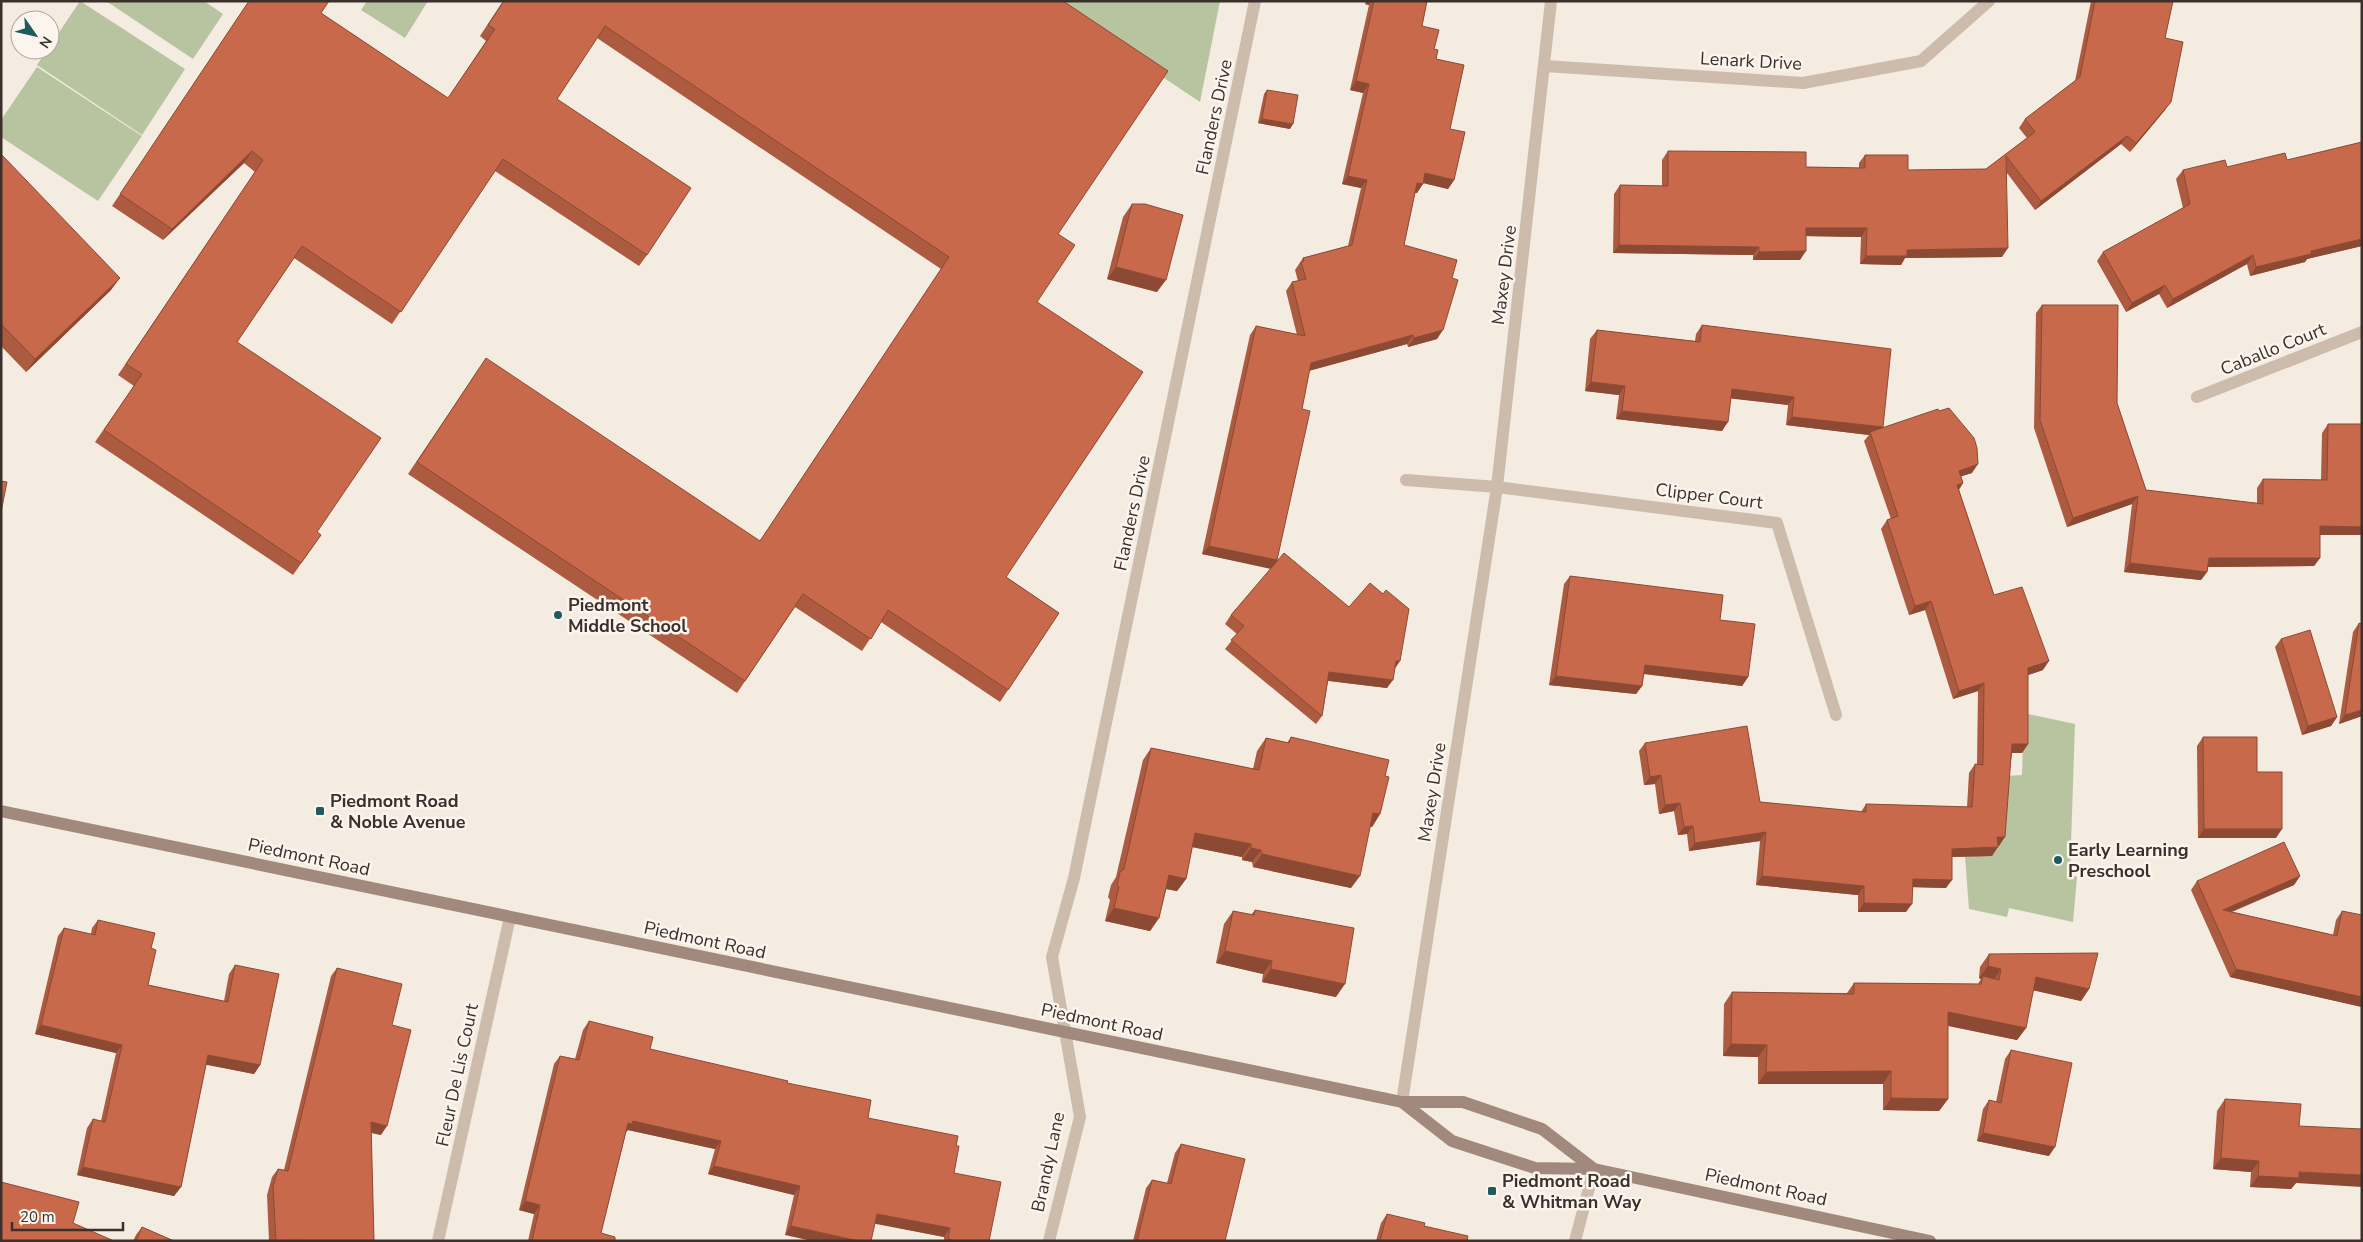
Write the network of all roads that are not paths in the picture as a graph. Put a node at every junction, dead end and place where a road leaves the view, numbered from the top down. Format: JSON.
{"nodes":[{"id":1,"x":1255,"y":1,"type":"edge"},
{"id":2,"x":1551,"y":1,"type":"edge"},
{"id":3,"x":1989,"y":1,"type":"edge"},
{"id":4,"x":1545,"y":66,"type":"junction"},
{"id":5,"x":2362,"y":332,"type":"edge"},
{"id":6,"x":2197,"y":397,"type":"dead end"},
{"id":7,"x":1406,"y":480,"type":"dead end"},
{"id":8,"x":1497,"y":487,"type":"junction"},
{"id":9,"x":1836,"y":715,"type":"dead end"},
{"id":10,"x":1,"y":811,"type":"edge"},
{"id":11,"x":510,"y":917,"type":"junction"},
{"id":12,"x":1064,"y":1032,"type":"junction"},
{"id":13,"x":1402,"y":1102,"type":"junction"},
{"id":14,"x":1594,"y":1169,"type":"junction"},
{"id":15,"x":438,"y":1241,"type":"edge"},
{"id":16,"x":1048,"y":1241,"type":"edge"},
{"id":17,"x":1575,"y":1241,"type":"edge"},
{"id":18,"x":1930,"y":1241,"type":"edge"}],
"edges":[{"from":1,"to":12,"type":"street","name":"Flanders Drive"},
{"from":2,"to":4,"type":"street","name":"Maxey Drive"},
{"from":3,"to":4,"type":"street","name":"Lenark Drive"},
{"from":4,"to":8,"type":"street","name":"Maxey Drive"},
{"from":5,"to":6,"type":"street","name":"Caballo Court"},
{"from":7,"to":8,"type":"street"},
{"from":8,"to":9,"type":"street","name":"Clipper Court"},
{"from":8,"to":13,"type":"street","name":"Maxey Drive"},
{"from":10,"to":11,"type":"main road","name":"Piedmont Road"},
{"from":11,"to":12,"type":"main road","name":"Piedmont Road"},
{"from":11,"to":15,"type":"street","name":"Fleur De Lis Court"},
{"from":12,"to":13,"type":"main road","name":"Piedmont Road"},
{"from":12,"to":16,"type":"street","name":"Brandy Lane"},
{"from":13,"to":14,"type":"main road","name":"Piedmont Road"},
{"from":13,"to":14,"type":"main road","name":"Piedmont Road"},
{"from":14,"to":17,"type":"street"},
{"from":14,"to":18,"type":"main road","name":"Piedmont Road"}]}
